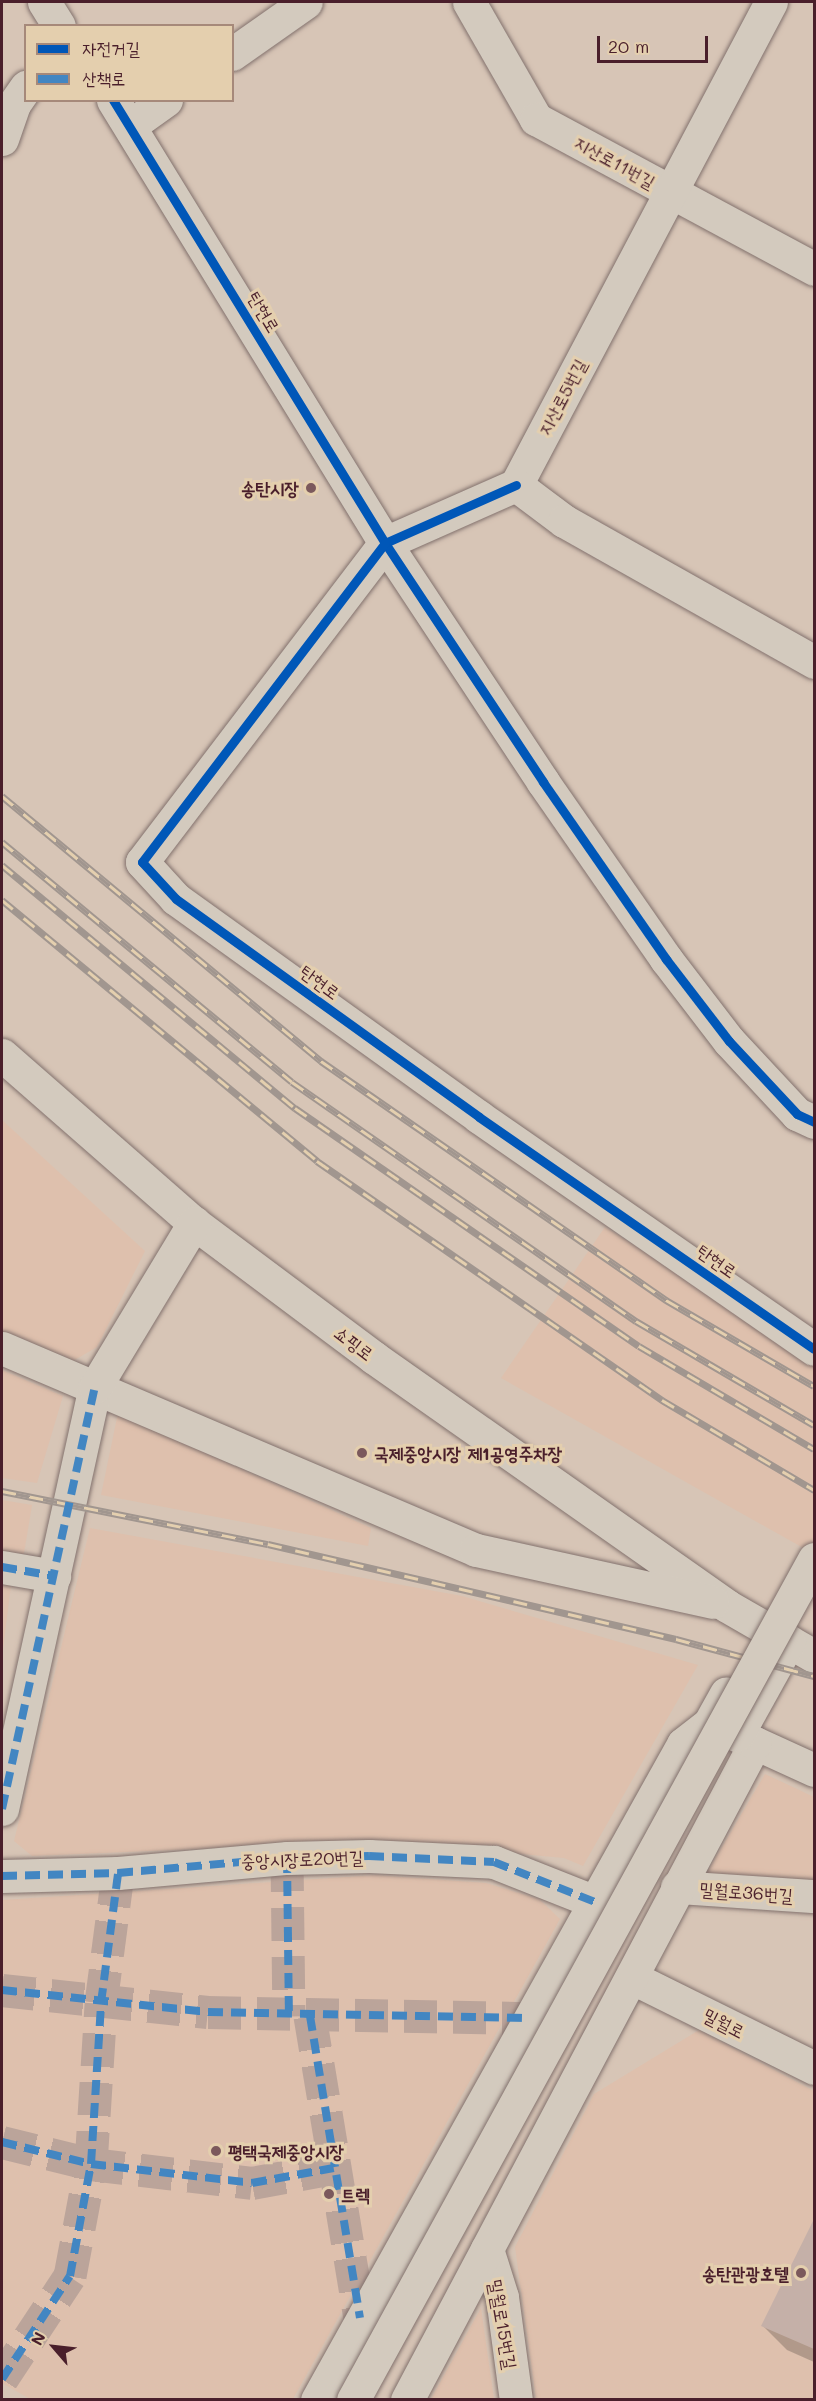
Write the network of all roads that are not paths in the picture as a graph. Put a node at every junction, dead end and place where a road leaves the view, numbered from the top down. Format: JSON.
{"nodes":[{"id":1,"x":44,"y":2,"type":"edge"},
{"id":2,"x":306,"y":2,"type":"edge"},
{"id":3,"x":469,"y":2,"type":"edge"},
{"id":4,"x":771,"y":2,"type":"edge"},
{"id":5,"x":58,"y":24,"type":"edge"},
{"id":6,"x":234,"y":53,"type":"edge"},
{"id":7,"x":24,"y":90,"type":"edge"},
{"id":8,"x":159,"y":102,"type":"edge"},
{"id":9,"x":122,"y":113,"type":"edge"},
{"id":10,"x":2,"y":139,"type":"edge"},
{"id":11,"x":670,"y":192,"type":"junction"},
{"id":12,"x":814,"y":269,"type":"edge"},
{"id":13,"x":516,"y":485,"type":"junction"},
{"id":14,"x":385,"y":543,"type":"junction"},
{"id":15,"x":814,"y":663,"type":"edge"},
{"id":16,"x":2,"y":1055,"type":"edge"},
{"id":17,"x":814,"y":1122,"type":"edge"},
{"id":18,"x":194,"y":1223,"type":"junction"},
{"id":19,"x":2,"y":1348,"type":"edge"},
{"id":20,"x":814,"y":1349,"type":"edge"},
{"id":21,"x":95,"y":1387,"type":"junction"},
{"id":22,"x":814,"y":1559,"type":"edge"},
{"id":23,"x":2,"y":1567,"type":"edge"},
{"id":24,"x":54,"y":1576,"type":"junction"},
{"id":25,"x":727,"y":1606,"type":"junction"},
{"id":26,"x":788,"y":1641,"type":"edge"},
{"id":27,"x":755,"y":1743,"type":"junction"},
{"id":28,"x":814,"y":1770,"type":"edge"},
{"id":29,"x":2,"y":1809,"type":"edge"},
{"id":30,"x":2,"y":1876,"type":"edge"},
{"id":31,"x":677,"y":1887,"type":"junction"},
{"id":32,"x":814,"y":1896,"type":"edge"},
{"id":33,"x":595,"y":1902,"type":"junction"},
{"id":34,"x":633,"y":1978,"type":"junction"},
{"id":35,"x":814,"y":2068,"type":"edge"},
{"id":36,"x":487,"y":2249,"type":"junction"},
{"id":37,"x":317,"y":2400,"type":"edge"},
{"id":38,"x":353,"y":2400,"type":"edge"},
{"id":39,"x":407,"y":2400,"type":"edge"},
{"id":40,"x":516,"y":2400,"type":"edge"}],
"edges":[{"from":1,"to":5,"type":"street"},
{"from":2,"to":6,"type":"street"},
{"from":3,"to":11,"type":"street","name":"지산로11번길"},
{"from":4,"to":11,"type":"street","name":"지산로5번길"},
{"from":7,"to":10,"type":"street"},
{"from":8,"to":9,"type":"street"},
{"from":9,"to":14,"type":"street","name":"탄현로"},
{"from":11,"to":12,"type":"street","name":"지산로11번길"},
{"from":11,"to":13,"type":"street","name":"지산로5번길"},
{"from":13,"to":14,"type":"street"},
{"from":13,"to":15,"type":"street"},
{"from":14,"to":17,"type":"street","name":"탄현로"},
{"from":14,"to":20,"type":"street","name":"탄현로"},
{"from":16,"to":18,"type":"street","name":"쇼핑로"},
{"from":18,"to":21,"type":"street"},
{"from":18,"to":25,"type":"street","name":"쇼핑로"},
{"from":19,"to":21,"type":"street","name":"쇼핑로"},
{"from":21,"to":24,"type":"street"},
{"from":21,"to":25,"type":"street","name":"쇼핑로"},
{"from":22,"to":38,"type":"street","bridge":true},
{"from":23,"to":24,"type":"street"},
{"from":24,"to":29,"type":"street"},
{"from":25,"to":26,"type":"street","name":"쇼핑로"},
{"from":26,"to":27,"type":"street"},
{"from":26,"to":33,"type":"street"},
{"from":27,"to":28,"type":"street"},
{"from":27,"to":31,"type":"street"},
{"from":30,"to":33,"type":"street","name":"중앙시장로20번길"},
{"from":31,"to":32,"type":"street","name":"밀월로36번길"},
{"from":31,"to":34,"type":"street"},
{"from":33,"to":37,"type":"street"},
{"from":34,"to":35,"type":"street","name":"밀월로"},
{"from":34,"to":36,"type":"street"},
{"from":36,"to":39,"type":"street"},
{"from":36,"to":40,"type":"street","name":"밀월로15번길"}]}
